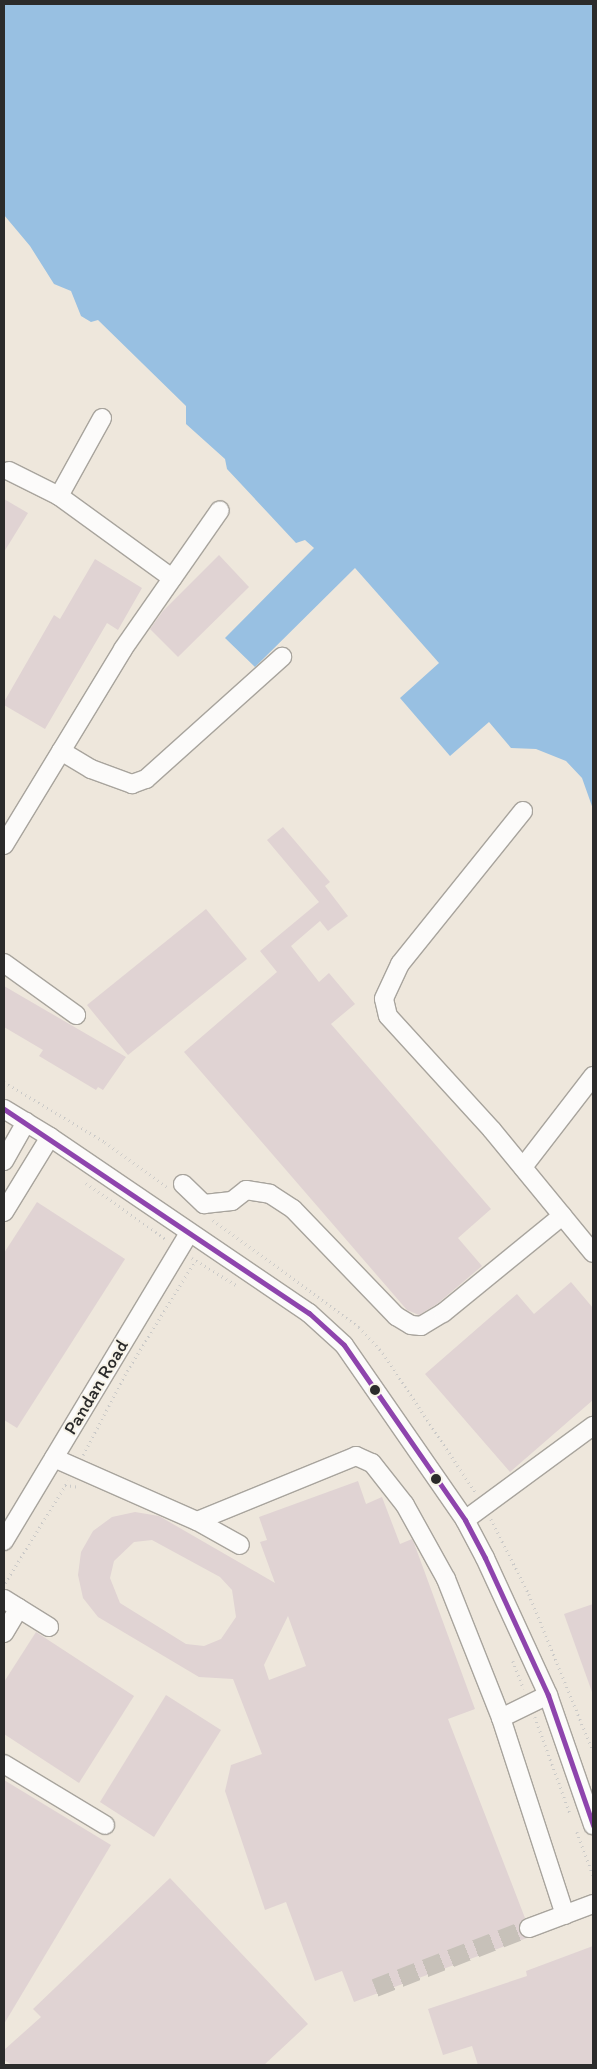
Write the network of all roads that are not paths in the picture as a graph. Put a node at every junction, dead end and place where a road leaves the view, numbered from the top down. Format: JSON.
{"nodes":[{"id":1,"x":102,"y":418,"type":"dead end"},
{"id":2,"x":9,"y":471,"type":"dead end"},
{"id":3,"x":59,"y":496,"type":"junction"},
{"id":4,"x":220,"y":510,"type":"dead end"},
{"id":5,"x":172,"y":578,"type":"junction"},
{"id":6,"x":282,"y":658,"type":"dead end"},
{"id":7,"x":61,"y":751,"type":"junction"},
{"id":8,"x":523,"y":811,"type":"dead end"},
{"id":9,"x":4,"y":845,"type":"edge"},
{"id":10,"x":4,"y":963,"type":"edge"},
{"id":11,"x":76,"y":1015,"type":"dead end"},
{"id":12,"x":593,"y":1076,"type":"edge"},
{"id":13,"x":4,"y":1109,"type":"edge"},
{"id":14,"x":26,"y":1122,"type":"junction"},
{"id":15,"x":50,"y":1137,"type":"junction"},
{"id":16,"x":4,"y":1161,"type":"edge"},
{"id":17,"x":523,"y":1167,"type":"junction"},
{"id":18,"x":184,"y":1184,"type":"dead end"},
{"id":19,"x":4,"y":1212,"type":"edge"},
{"id":20,"x":562,"y":1216,"type":"junction"},
{"id":21,"x":189,"y":1233,"type":"junction"},
{"id":22,"x":593,"y":1253,"type":"edge"},
{"id":23,"x":593,"y":1426,"type":"edge"},
{"id":24,"x":54,"y":1458,"type":"junction"},
{"id":25,"x":465,"y":1520,"type":"junction"},
{"id":26,"x":197,"y":1521,"type":"junction"},
{"id":27,"x":4,"y":1541,"type":"edge"},
{"id":28,"x":240,"y":1545,"type":"dead end"},
{"id":29,"x":11,"y":1604,"type":"edge"},
{"id":30,"x":49,"y":1626,"type":"dead end"},
{"id":31,"x":4,"y":1633,"type":"edge"},
{"id":32,"x":548,"y":1695,"type":"junction"},
{"id":33,"x":501,"y":1718,"type":"junction"},
{"id":34,"x":4,"y":1764,"type":"edge"},
{"id":35,"x":104,"y":1825,"type":"dead end"},
{"id":36,"x":593,"y":1825,"type":"edge"},
{"id":37,"x":593,"y":1904,"type":"edge"},
{"id":38,"x":565,"y":1915,"type":"junction"},
{"id":39,"x":529,"y":1928,"type":"tunnel mouth"}],
"edges":[{"from":1,"to":3,"type":"street"},
{"from":2,"to":3,"type":"street"},
{"from":3,"to":5,"type":"street"},
{"from":4,"to":5,"type":"street"},
{"from":5,"to":7,"type":"street"},
{"from":6,"to":7,"type":"street"},
{"from":7,"to":9,"type":"street"},
{"from":8,"to":17,"type":"street"},
{"from":10,"to":11,"type":"street"},
{"from":12,"to":17,"type":"street"},
{"from":13,"to":14,"type":"street"},
{"from":14,"to":15,"type":"street"},
{"from":14,"to":16,"type":"street"},
{"from":15,"to":19,"type":"street"},
{"from":15,"to":21,"type":"street"},
{"from":17,"to":20,"type":"street"},
{"from":18,"to":20,"type":"street"},
{"from":20,"to":22,"type":"street"},
{"from":21,"to":24,"type":"street","name":"Pandan Road"},
{"from":21,"to":25,"type":"street"},
{"from":23,"to":25,"type":"street"},
{"from":24,"to":26,"type":"street"},
{"from":24,"to":27,"type":"street","name":"Pandan Road"},
{"from":25,"to":32,"type":"street"},
{"from":26,"to":28,"type":"street"},
{"from":26,"to":33,"type":"street"},
{"from":29,"to":30,"type":"street"},
{"from":29,"to":31,"type":"street"},
{"from":32,"to":33,"type":"street"},
{"from":32,"to":36,"type":"street"},
{"from":33,"to":38,"type":"street"},
{"from":34,"to":35,"type":"street"},
{"from":37,"to":38,"type":"street"},
{"from":38,"to":39,"type":"street"}]}
